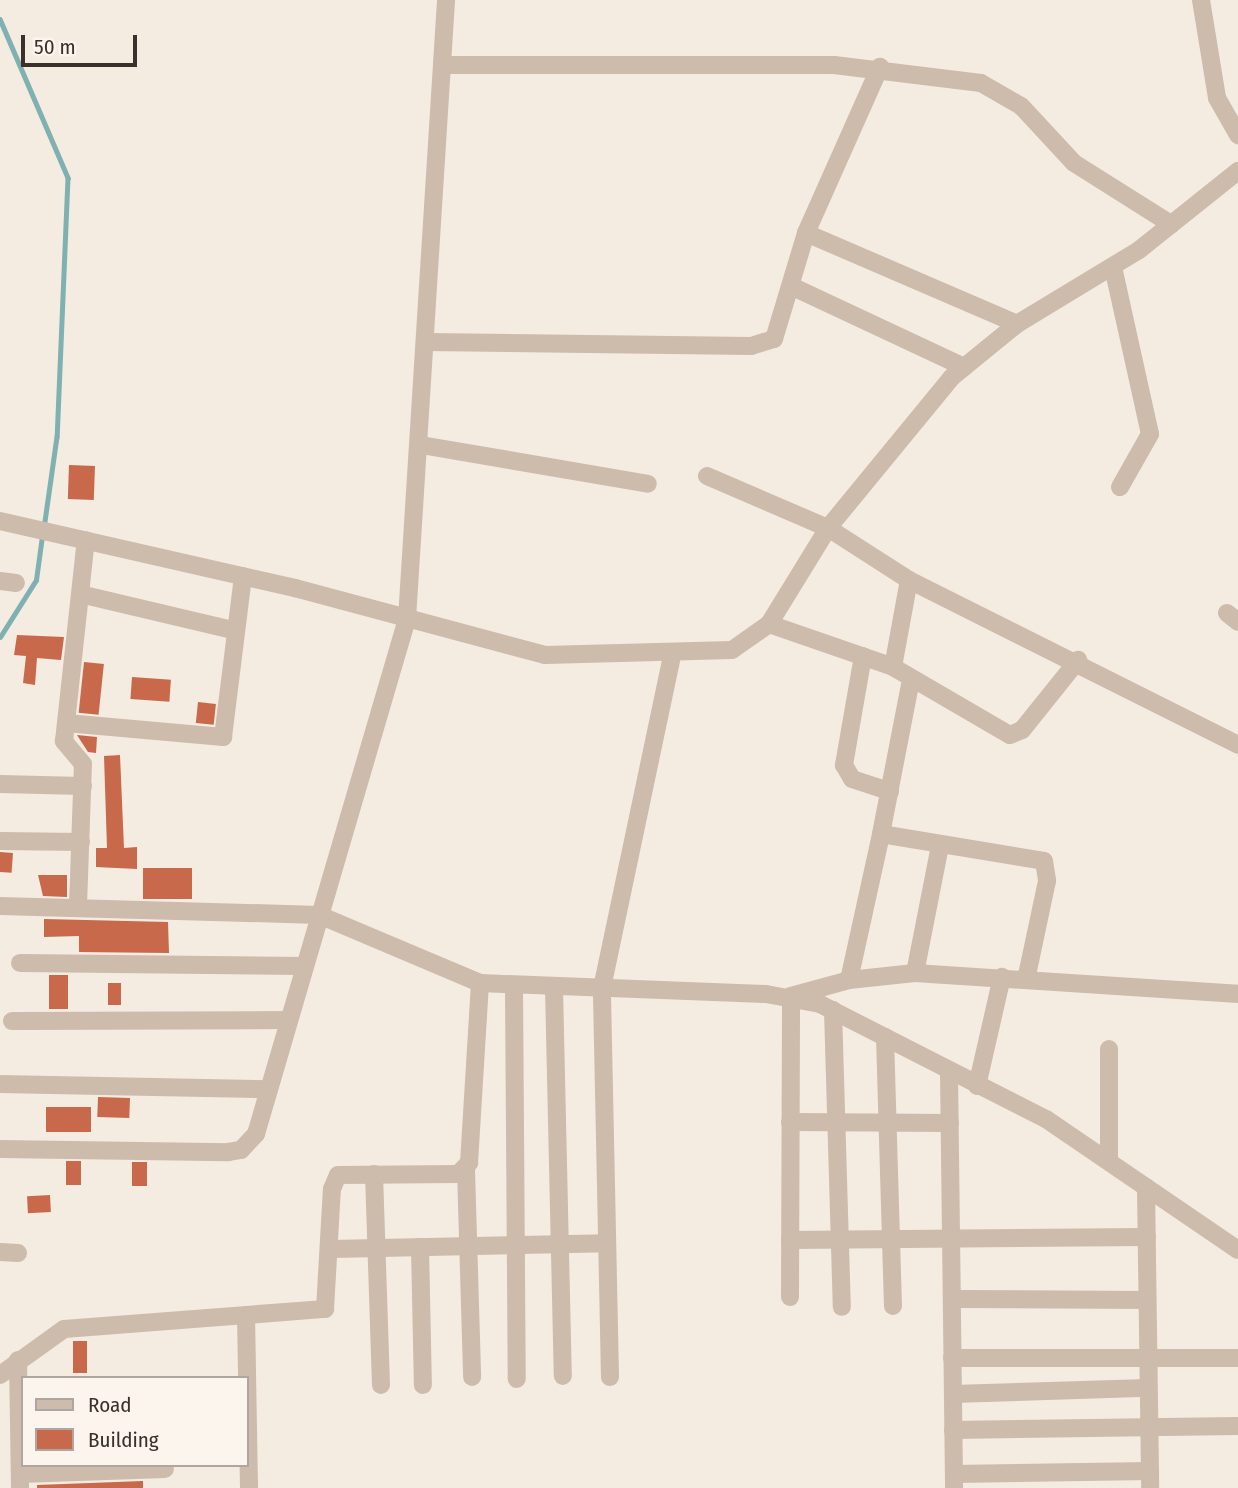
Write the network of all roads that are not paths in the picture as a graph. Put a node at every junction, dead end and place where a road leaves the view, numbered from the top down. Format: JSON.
{"nodes":[{"id":1,"x":446,"y":0,"type":"edge"},
{"id":2,"x":1201,"y":0,"type":"edge"},
{"id":3,"x":444,"y":65,"type":"junction"},
{"id":4,"x":880,"y":67,"type":"junction"},
{"id":5,"x":1238,"y":135,"type":"edge"},
{"id":6,"x":1238,"y":171,"type":"edge"},
{"id":7,"x":1171,"y":225,"type":"junction"},
{"id":8,"x":806,"y":233,"type":"junction"},
{"id":9,"x":1113,"y":267,"type":"junction"},
{"id":10,"x":791,"y":286,"type":"junction"},
{"id":11,"x":1017,"y":324,"type":"junction"},
{"id":12,"x":427,"y":342,"type":"junction"},
{"id":13,"x":964,"y":367,"type":"junction"},
{"id":14,"x":421,"y":445,"type":"junction"},
{"id":15,"x":707,"y":476,"type":"dead end"},
{"id":16,"x":648,"y":484,"type":"dead end"},
{"id":17,"x":1120,"y":487,"type":"dead end"},
{"id":18,"x":0,"y":521,"type":"edge"},
{"id":19,"x":828,"y":528,"type":"junction"},
{"id":20,"x":86,"y":540,"type":"junction"},
{"id":21,"x":243,"y":576,"type":"junction"},
{"id":22,"x":909,"y":580,"type":"junction"},
{"id":23,"x":80,"y":594,"type":"junction"},
{"id":24,"x":407,"y":619,"type":"junction"},
{"id":25,"x":769,"y":624,"type":"junction"},
{"id":26,"x":236,"y":631,"type":"junction"},
{"id":27,"x":671,"y":656,"type":"junction"},
{"id":28,"x":863,"y":656,"type":"junction"},
{"id":29,"x":1078,"y":660,"type":"junction"},
{"id":30,"x":893,"y":667,"type":"junction"},
{"id":31,"x":911,"y":679,"type":"junction"},
{"id":32,"x":66,"y":723,"type":"junction"},
{"id":33,"x":1237,"y":741,"type":"edge"},
{"id":34,"x":0,"y":784,"type":"edge"},
{"id":35,"x":82,"y":786,"type":"junction"},
{"id":36,"x":890,"y":791,"type":"junction"},
{"id":37,"x":881,"y":834,"type":"junction"},
{"id":38,"x":0,"y":841,"type":"edge"},
{"id":39,"x":81,"y":842,"type":"junction"},
{"id":40,"x":940,"y":846,"type":"junction"},
{"id":41,"x":0,"y":906,"type":"edge"},
{"id":42,"x":78,"y":906,"type":"junction"},
{"id":43,"x":319,"y":915,"type":"junction"},
{"id":44,"x":20,"y":963,"type":"dead end"},
{"id":45,"x":304,"y":965,"type":"junction"},
{"id":46,"x":915,"y":974,"type":"junction"},
{"id":47,"x":1002,"y":977,"type":"junction"},
{"id":48,"x":849,"y":980,"type":"junction"},
{"id":49,"x":1026,"y":980,"type":"junction"},
{"id":50,"x":480,"y":983,"type":"junction"},
{"id":51,"x":514,"y":987,"type":"junction"},
{"id":52,"x":554,"y":988,"type":"junction"},
{"id":53,"x":602,"y":988,"type":"junction"},
{"id":54,"x":1238,"y":994,"type":"edge"},
{"id":55,"x":791,"y":996,"type":"junction"},
{"id":56,"x":833,"y":1010,"type":"junction"},
{"id":57,"x":289,"y":1020,"type":"junction"},
{"id":58,"x":12,"y":1021,"type":"dead end"},
{"id":59,"x":885,"y":1037,"type":"junction"},
{"id":60,"x":1109,"y":1049,"type":"dead end"},
{"id":61,"x":949,"y":1072,"type":"junction"},
{"id":62,"x":0,"y":1084,"type":"edge"},
{"id":63,"x":978,"y":1086,"type":"junction"},
{"id":64,"x":269,"y":1089,"type":"junction"},
{"id":65,"x":836,"y":1121,"type":"junction"},
{"id":66,"x":887,"y":1121,"type":"junction"},
{"id":67,"x":790,"y":1122,"type":"junction"},
{"id":68,"x":950,"y":1123,"type":"junction"},
{"id":69,"x":0,"y":1149,"type":"edge"},
{"id":70,"x":1109,"y":1161,"type":"junction"},
{"id":71,"x":466,"y":1171,"type":"junction"},
{"id":72,"x":374,"y":1174,"type":"junction"},
{"id":73,"x":1146,"y":1187,"type":"junction"},
{"id":74,"x":951,"y":1234,"type":"junction"},
{"id":75,"x":891,"y":1236,"type":"junction"},
{"id":76,"x":1147,"y":1237,"type":"junction"},
{"id":77,"x":839,"y":1238,"type":"junction"},
{"id":78,"x":790,"y":1240,"type":"junction"},
{"id":79,"x":607,"y":1243,"type":"junction"},
{"id":80,"x":518,"y":1244,"type":"junction"},
{"id":81,"x":561,"y":1244,"type":"junction"},
{"id":82,"x":468,"y":1246,"type":"junction"},
{"id":83,"x":420,"y":1247,"type":"junction"},
{"id":84,"x":376,"y":1248,"type":"junction"},
{"id":85,"x":332,"y":1249,"type":"junction"},
{"id":86,"x":1238,"y":1250,"type":"edge"},
{"id":87,"x":790,"y":1297,"type":"dead end"},
{"id":88,"x":952,"y":1299,"type":"junction"},
{"id":89,"x":1147,"y":1300,"type":"junction"},
{"id":90,"x":893,"y":1306,"type":"dead end"},
{"id":91,"x":842,"y":1307,"type":"dead end"},
{"id":92,"x":246,"y":1315,"type":"junction"},
{"id":93,"x":952,"y":1358,"type":"junction"},
{"id":94,"x":1148,"y":1358,"type":"junction"},
{"id":95,"x":1238,"y":1358,"type":"edge"},
{"id":96,"x":18,"y":1360,"type":"junction"},
{"id":97,"x":0,"y":1375,"type":"edge"},
{"id":98,"x":247,"y":1376,"type":"edge"},
{"id":99,"x":563,"y":1376,"type":"dead end"},
{"id":100,"x":472,"y":1377,"type":"dead end"},
{"id":101,"x":610,"y":1377,"type":"dead end"},
{"id":102,"x":517,"y":1379,"type":"dead end"},
{"id":103,"x":381,"y":1385,"type":"dead end"},
{"id":104,"x":423,"y":1385,"type":"dead end"},
{"id":105,"x":1148,"y":1388,"type":"junction"},
{"id":106,"x":953,"y":1394,"type":"junction"},
{"id":107,"x":21,"y":1405,"type":"edge"},
{"id":108,"x":1149,"y":1425,"type":"junction"},
{"id":109,"x":1238,"y":1426,"type":"edge"},
{"id":110,"x":248,"y":1430,"type":"edge"},
{"id":111,"x":953,"y":1430,"type":"junction"},
{"id":112,"x":165,"y":1469,"type":"dead end"},
{"id":113,"x":1150,"y":1480,"type":"edge"},
{"id":114,"x":20,"y":1481,"type":"edge"},
{"id":115,"x":954,"y":1481,"type":"edge"},
{"id":116,"x":249,"y":1488,"type":"edge"}],
"edges":[{"from":1,"to":3,"type":"street"},
{"from":2,"to":5,"type":"street"},
{"from":3,"to":4,"type":"street"},
{"from":3,"to":12,"type":"street"},
{"from":4,"to":7,"type":"street"},
{"from":4,"to":8,"type":"street"},
{"from":6,"to":7,"type":"street"},
{"from":7,"to":9,"type":"street"},
{"from":8,"to":10,"type":"street"},
{"from":8,"to":11,"type":"street"},
{"from":9,"to":11,"type":"street"},
{"from":9,"to":17,"type":"street"},
{"from":10,"to":12,"type":"street"},
{"from":10,"to":13,"type":"street"},
{"from":11,"to":13,"type":"street"},
{"from":12,"to":14,"type":"street"},
{"from":13,"to":19,"type":"street"},
{"from":14,"to":16,"type":"street"},
{"from":14,"to":24,"type":"street"},
{"from":15,"to":19,"type":"street"},
{"from":18,"to":20,"type":"street"},
{"from":19,"to":22,"type":"street"},
{"from":19,"to":25,"type":"street"},
{"from":20,"to":21,"type":"street"},
{"from":20,"to":23,"type":"street"},
{"from":21,"to":24,"type":"street"},
{"from":21,"to":26,"type":"street"},
{"from":22,"to":29,"type":"street"},
{"from":22,"to":30,"type":"street"},
{"from":23,"to":26,"type":"street"},
{"from":23,"to":32,"type":"street"},
{"from":24,"to":27,"type":"street"},
{"from":24,"to":43,"type":"street"},
{"from":25,"to":27,"type":"street"},
{"from":25,"to":28,"type":"street"},
{"from":26,"to":32,"type":"street"},
{"from":27,"to":53,"type":"street"},
{"from":28,"to":30,"type":"street"},
{"from":28,"to":36,"type":"street"},
{"from":29,"to":31,"type":"street"},
{"from":29,"to":33,"type":"street"},
{"from":30,"to":31,"type":"street"},
{"from":31,"to":36,"type":"street"},
{"from":32,"to":35,"type":"street"},
{"from":34,"to":35,"type":"street"},
{"from":35,"to":39,"type":"street"},
{"from":36,"to":37,"type":"street"},
{"from":37,"to":40,"type":"street"},
{"from":37,"to":48,"type":"street"},
{"from":38,"to":39,"type":"street"},
{"from":39,"to":42,"type":"street"},
{"from":40,"to":46,"type":"street"},
{"from":40,"to":49,"type":"street"},
{"from":41,"to":42,"type":"street"},
{"from":42,"to":43,"type":"street"},
{"from":43,"to":45,"type":"street"},
{"from":43,"to":50,"type":"street"},
{"from":44,"to":45,"type":"street"},
{"from":45,"to":57,"type":"street"},
{"from":46,"to":47,"type":"street"},
{"from":46,"to":48,"type":"street"},
{"from":47,"to":49,"type":"street"},
{"from":47,"to":63,"type":"street"},
{"from":48,"to":55,"type":"street"},
{"from":49,"to":54,"type":"street"},
{"from":50,"to":51,"type":"street"},
{"from":50,"to":71,"type":"street"},
{"from":51,"to":52,"type":"street"},
{"from":51,"to":80,"type":"street"},
{"from":52,"to":53,"type":"street"},
{"from":52,"to":81,"type":"street"},
{"from":53,"to":55,"type":"street"},
{"from":53,"to":79,"type":"street"},
{"from":55,"to":56,"type":"street"},
{"from":55,"to":67,"type":"street"},
{"from":56,"to":59,"type":"street"},
{"from":56,"to":65,"type":"street"},
{"from":57,"to":58,"type":"street"},
{"from":57,"to":64,"type":"street"},
{"from":59,"to":61,"type":"street"},
{"from":59,"to":66,"type":"street"},
{"from":60,"to":70,"type":"street"},
{"from":61,"to":63,"type":"street"},
{"from":61,"to":68,"type":"street"},
{"from":62,"to":64,"type":"street"},
{"from":63,"to":70,"type":"street"},
{"from":64,"to":69,"type":"street"},
{"from":65,"to":66,"type":"street"},
{"from":65,"to":67,"type":"street"},
{"from":65,"to":77,"type":"street"},
{"from":66,"to":68,"type":"street"},
{"from":66,"to":75,"type":"street"},
{"from":67,"to":78,"type":"street"},
{"from":68,"to":74,"type":"street"},
{"from":70,"to":73,"type":"street"},
{"from":71,"to":72,"type":"street"},
{"from":71,"to":82,"type":"street"},
{"from":72,"to":84,"type":"street"},
{"from":72,"to":85,"type":"street"},
{"from":73,"to":76,"type":"street"},
{"from":73,"to":86,"type":"street"},
{"from":74,"to":75,"type":"street"},
{"from":74,"to":76,"type":"street"},
{"from":74,"to":88,"type":"street"},
{"from":75,"to":77,"type":"street"},
{"from":75,"to":90,"type":"street"},
{"from":76,"to":89,"type":"street"},
{"from":77,"to":78,"type":"street"},
{"from":77,"to":91,"type":"street"},
{"from":78,"to":87,"type":"street"},
{"from":79,"to":81,"type":"street"},
{"from":79,"to":101,"type":"street"},
{"from":80,"to":81,"type":"street"},
{"from":80,"to":82,"type":"street"},
{"from":80,"to":102,"type":"street"},
{"from":81,"to":99,"type":"street"},
{"from":82,"to":83,"type":"street"},
{"from":82,"to":100,"type":"street"},
{"from":83,"to":84,"type":"street"},
{"from":83,"to":104,"type":"street"},
{"from":84,"to":85,"type":"street"},
{"from":84,"to":103,"type":"street"},
{"from":85,"to":92,"type":"street"},
{"from":88,"to":89,"type":"street"},
{"from":88,"to":93,"type":"street"},
{"from":89,"to":94,"type":"street"},
{"from":92,"to":96,"type":"street"},
{"from":92,"to":98,"type":"street"},
{"from":93,"to":94,"type":"street"},
{"from":93,"to":106,"type":"street"},
{"from":94,"to":95,"type":"street"},
{"from":94,"to":105,"type":"street"},
{"from":96,"to":97,"type":"street"},
{"from":96,"to":107,"type":"street"},
{"from":105,"to":106,"type":"street"},
{"from":105,"to":108,"type":"street"},
{"from":106,"to":111,"type":"street"},
{"from":107,"to":114,"type":"street"},
{"from":108,"to":109,"type":"street"},
{"from":108,"to":111,"type":"street"},
{"from":108,"to":113,"type":"street"},
{"from":110,"to":116,"type":"street"},
{"from":111,"to":115,"type":"street"},
{"from":112,"to":114,"type":"street"},
{"from":113,"to":115,"type":"street"}]}
